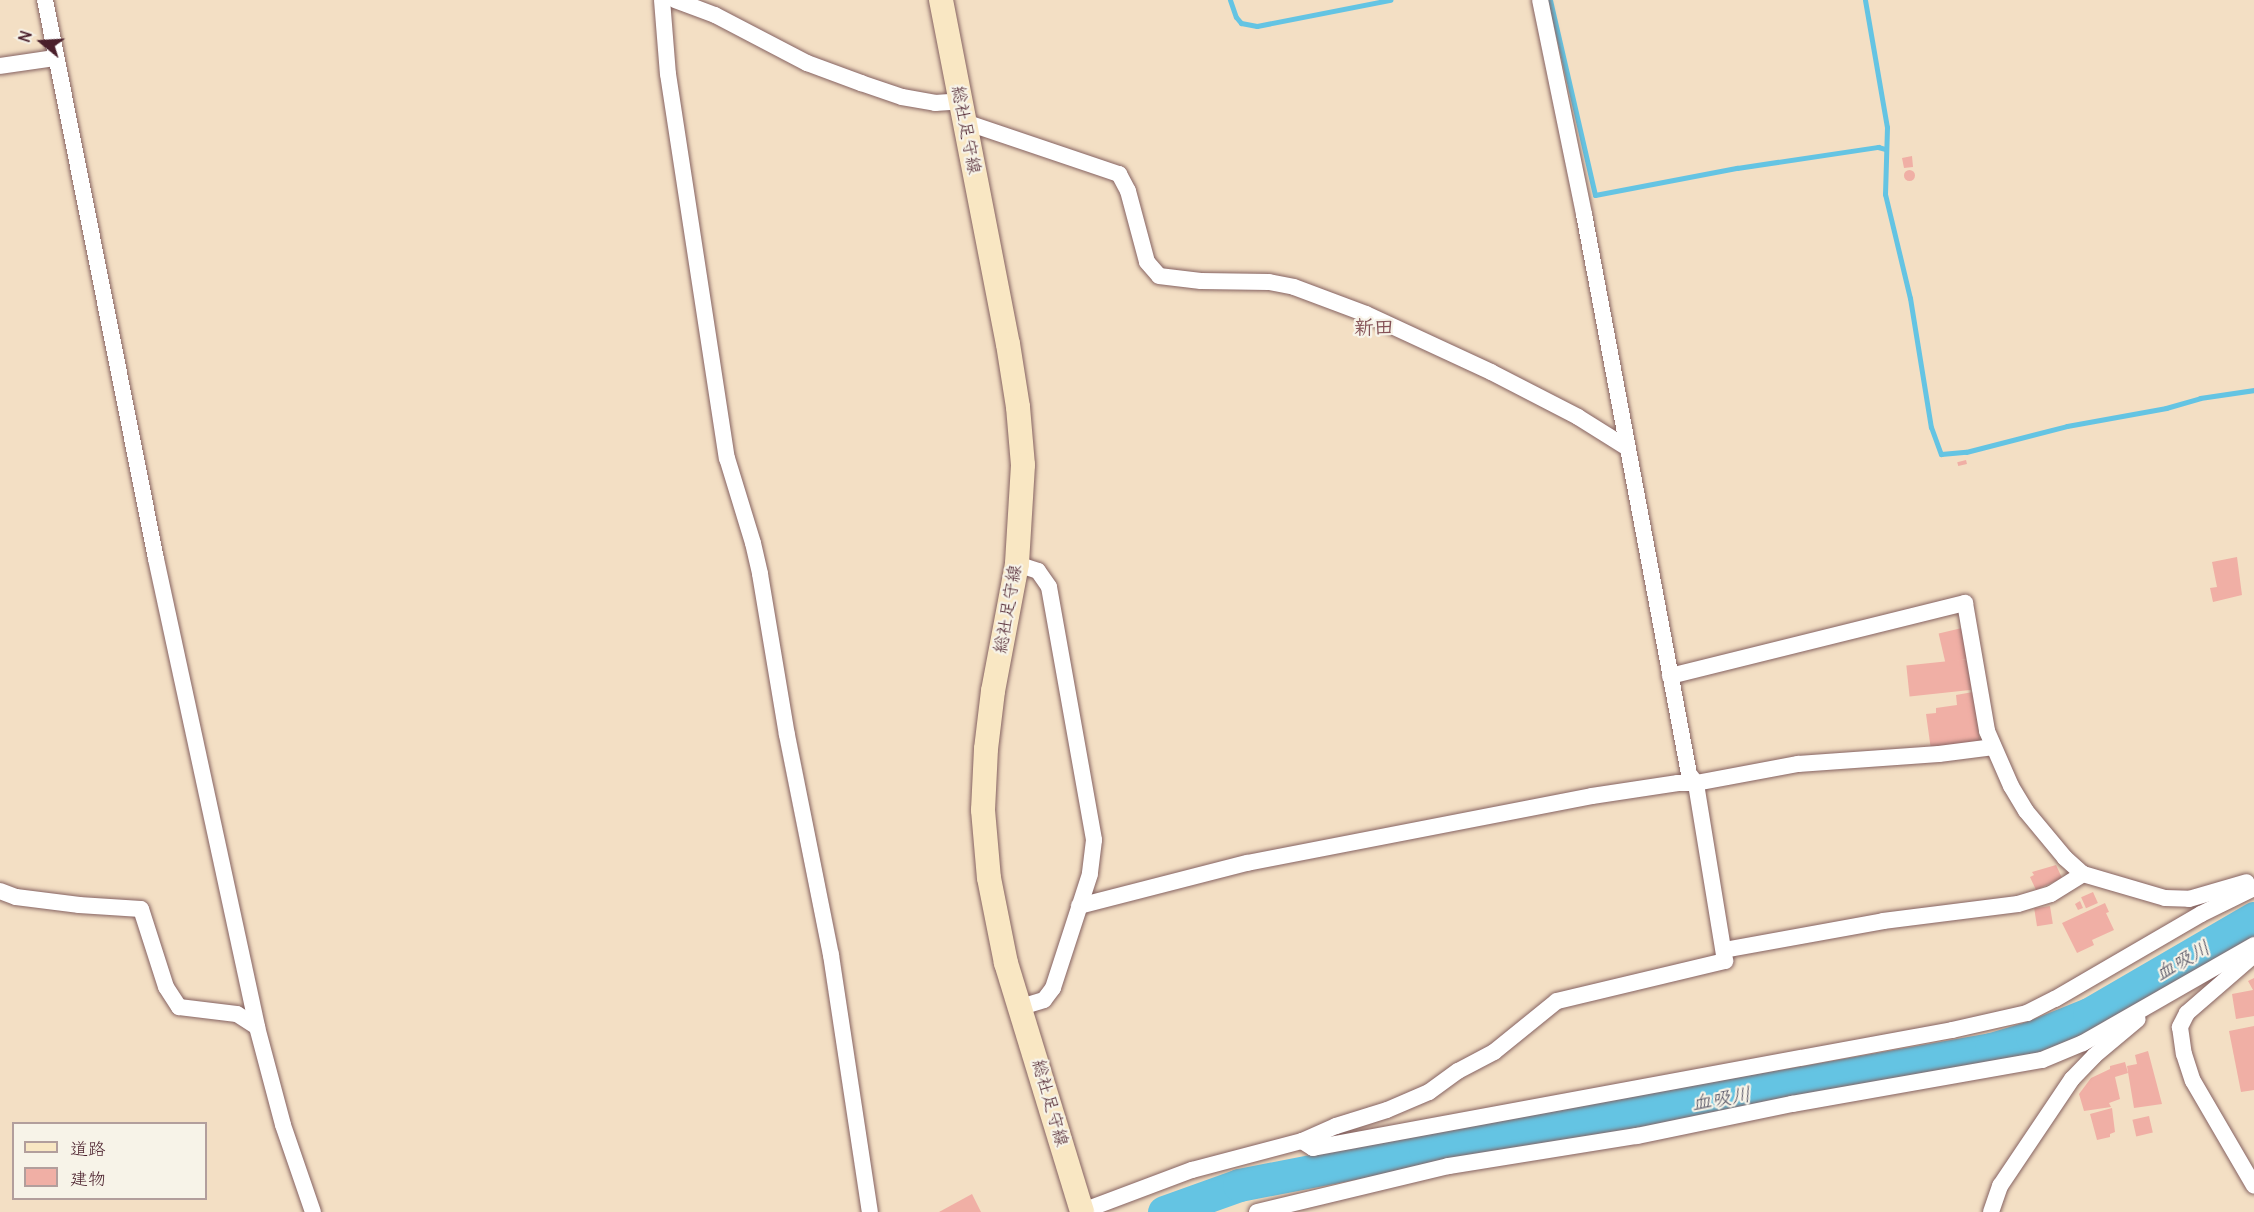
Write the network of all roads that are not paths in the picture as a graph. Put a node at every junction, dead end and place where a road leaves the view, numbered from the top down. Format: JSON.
{"nodes":[{"id":1,"x":45,"y":0,"type":"edge"},
{"id":2,"x":662,"y":0,"type":"edge"},
{"id":3,"x":675,"y":0,"type":"edge"},
{"id":4,"x":941,"y":0,"type":"edge"},
{"id":5,"x":1540,"y":0,"type":"edge"},
{"id":6,"x":55,"y":58,"type":"junction"},
{"id":7,"x":0,"y":66,"type":"edge"},
{"id":8,"x":963,"y":112,"type":"junction"},
{"id":9,"x":1626,"y":447,"type":"junction"},
{"id":10,"x":1017,"y":564,"type":"junction"},
{"id":11,"x":1670,"y":676,"type":"junction"},
{"id":12,"x":1995,"y":747,"type":"junction"},
{"id":13,"x":1696,"y":783,"type":"junction"},
{"id":14,"x":2083,"y":874,"type":"junction"},
{"id":15,"x":2254,"y":880,"type":"edge"},
{"id":16,"x":2254,"y":888,"type":"edge"},
{"id":17,"x":0,"y":891,"type":"edge"},
{"id":18,"x":1079,"y":906,"type":"junction"},
{"id":19,"x":2254,"y":945,"type":"edge"},
{"id":20,"x":1724,"y":950,"type":"junction"},
{"id":21,"x":2254,"y":955,"type":"edge"},
{"id":22,"x":2153,"y":1003,"type":"junction"},
{"id":23,"x":1022,"y":1007,"type":"junction"},
{"id":24,"x":256,"y":1027,"type":"junction"},
{"id":25,"x":1302,"y":1141,"type":"junction"},
{"id":26,"x":2254,"y":1186,"type":"edge"},
{"id":27,"x":313,"y":1212,"type":"edge"},
{"id":28,"x":870,"y":1212,"type":"edge"},
{"id":29,"x":1081,"y":1212,"type":"edge"},
{"id":30,"x":1257,"y":1212,"type":"edge"},
{"id":31,"x":1990,"y":1212,"type":"edge"}],
"edges":[{"from":1,"to":6,"type":"street"},
{"from":2,"to":28,"type":"street"},
{"from":3,"to":8,"type":"street"},
{"from":4,"to":8,"type":"main road","name":"総社足守線"},
{"from":5,"to":9,"type":"street"},
{"from":6,"to":7,"type":"street"},
{"from":6,"to":24,"type":"street"},
{"from":8,"to":9,"type":"street"},
{"from":8,"to":10,"type":"main road","name":"総社足守線"},
{"from":9,"to":11,"type":"street"},
{"from":10,"to":18,"type":"street"},
{"from":10,"to":23,"type":"main road","name":"総社足守線"},
{"from":11,"to":12,"type":"street"},
{"from":11,"to":13,"type":"street"},
{"from":12,"to":13,"type":"street"},
{"from":12,"to":14,"type":"street"},
{"from":13,"to":18,"type":"street"},
{"from":13,"to":20,"type":"street"},
{"from":14,"to":15,"type":"street"},
{"from":14,"to":20,"type":"street"},
{"from":16,"to":25,"type":"street"},
{"from":17,"to":24,"type":"street"},
{"from":18,"to":23,"type":"street"},
{"from":19,"to":22,"type":"street"},
{"from":20,"to":25,"type":"street"},
{"from":21,"to":26,"type":"street"},
{"from":22,"to":30,"type":"street"},
{"from":22,"to":31,"type":"street"},
{"from":23,"to":29,"type":"main road","name":"総社足守線"},
{"from":24,"to":27,"type":"street"},
{"from":25,"to":29,"type":"street"}]}
